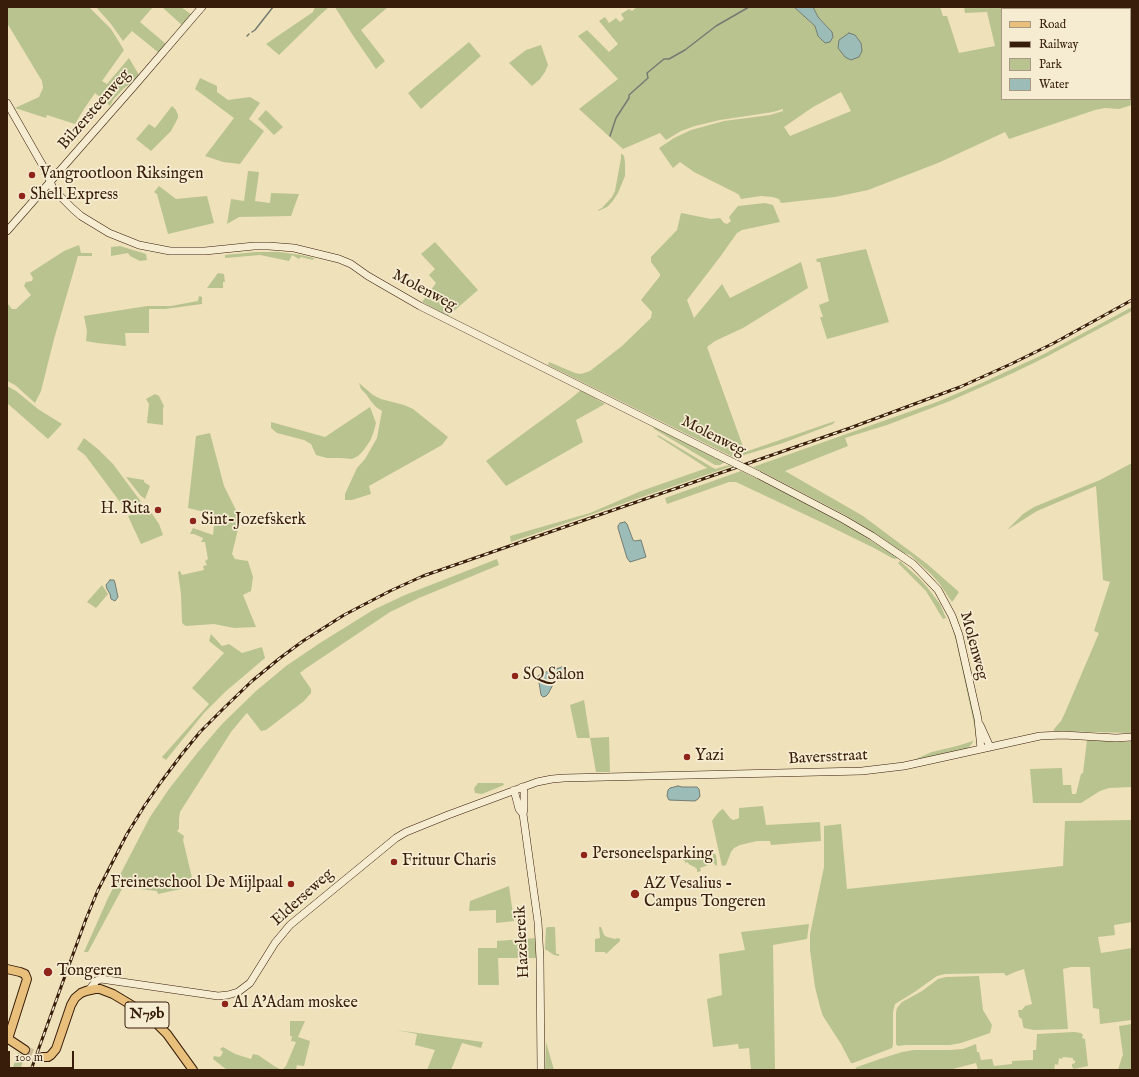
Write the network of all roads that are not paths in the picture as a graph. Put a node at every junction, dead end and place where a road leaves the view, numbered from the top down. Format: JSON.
{"nodes":[{"id":1,"x":202,"y":7,"type":"edge"},
{"id":2,"x":7,"y":103,"type":"edge"},
{"id":3,"x":50,"y":182,"type":"junction"},
{"id":4,"x":7,"y":231,"type":"edge"},
{"id":5,"x":319,"y":254,"type":"junction"},
{"id":6,"x":368,"y":276,"type":"junction"},
{"id":7,"x":978,"y":719,"type":"junction"},
{"id":8,"x":1132,"y":737,"type":"edge"},
{"id":9,"x":990,"y":747,"type":"junction"},
{"id":10,"x":981,"y":749,"type":"junction"},
{"id":11,"x":522,"y":787,"type":"junction"},
{"id":12,"x":514,"y":790,"type":"junction"},
{"id":13,"x":523,"y":814,"type":"junction"},
{"id":14,"x":7,"y":969,"type":"edge"},
{"id":15,"x":89,"y":990,"type":"junction"},
{"id":16,"x":8,"y":1039,"type":"edge"},
{"id":17,"x":25,"y":1050,"type":"tunnel mouth"},
{"id":18,"x":46,"y":1056,"type":"dead end"},
{"id":19,"x":193,"y":1070,"type":"edge"},
{"id":20,"x":541,"y":1070,"type":"edge"}],
"edges":[{"from":1,"to":3,"type":"main road","name":"Bilzersteenweg"},
{"from":2,"to":3,"type":"main road"},
{"from":3,"to":4,"type":"main road","name":"Bilzersteenweg"},
{"from":3,"to":5,"type":"main road"},
{"from":5,"to":6,"type":"main road"},
{"from":5,"to":6,"type":"main road","name":"Molenweg"},
{"from":6,"to":7,"type":"main road","name":"Molenweg","bridge":true},
{"from":7,"to":9,"type":"main road","name":"Molenweg"},
{"from":7,"to":10,"type":"main road","name":"Molenweg"},
{"from":8,"to":9,"type":"main road","name":"Baversstraat"},
{"from":9,"to":10,"type":"main road","name":"Baversstraat"},
{"from":10,"to":11,"type":"main road","name":"Baversstraat"},
{"from":11,"to":12,"type":"main road","name":"Elderseweg"},
{"from":11,"to":13,"type":"main road","name":"Hazelereik"},
{"from":12,"to":13,"type":"main road","name":"Hazelereik"},
{"from":12,"to":15,"type":"main road","name":"Elderseweg"},
{"from":13,"to":20,"type":"main road","name":"Hazelereik"},
{"from":14,"to":16,"type":"main road"},
{"from":15,"to":18,"type":"main road"},
{"from":15,"to":19,"type":"main road","number":"N79b"},
{"from":16,"to":17,"type":"main road"}]}
